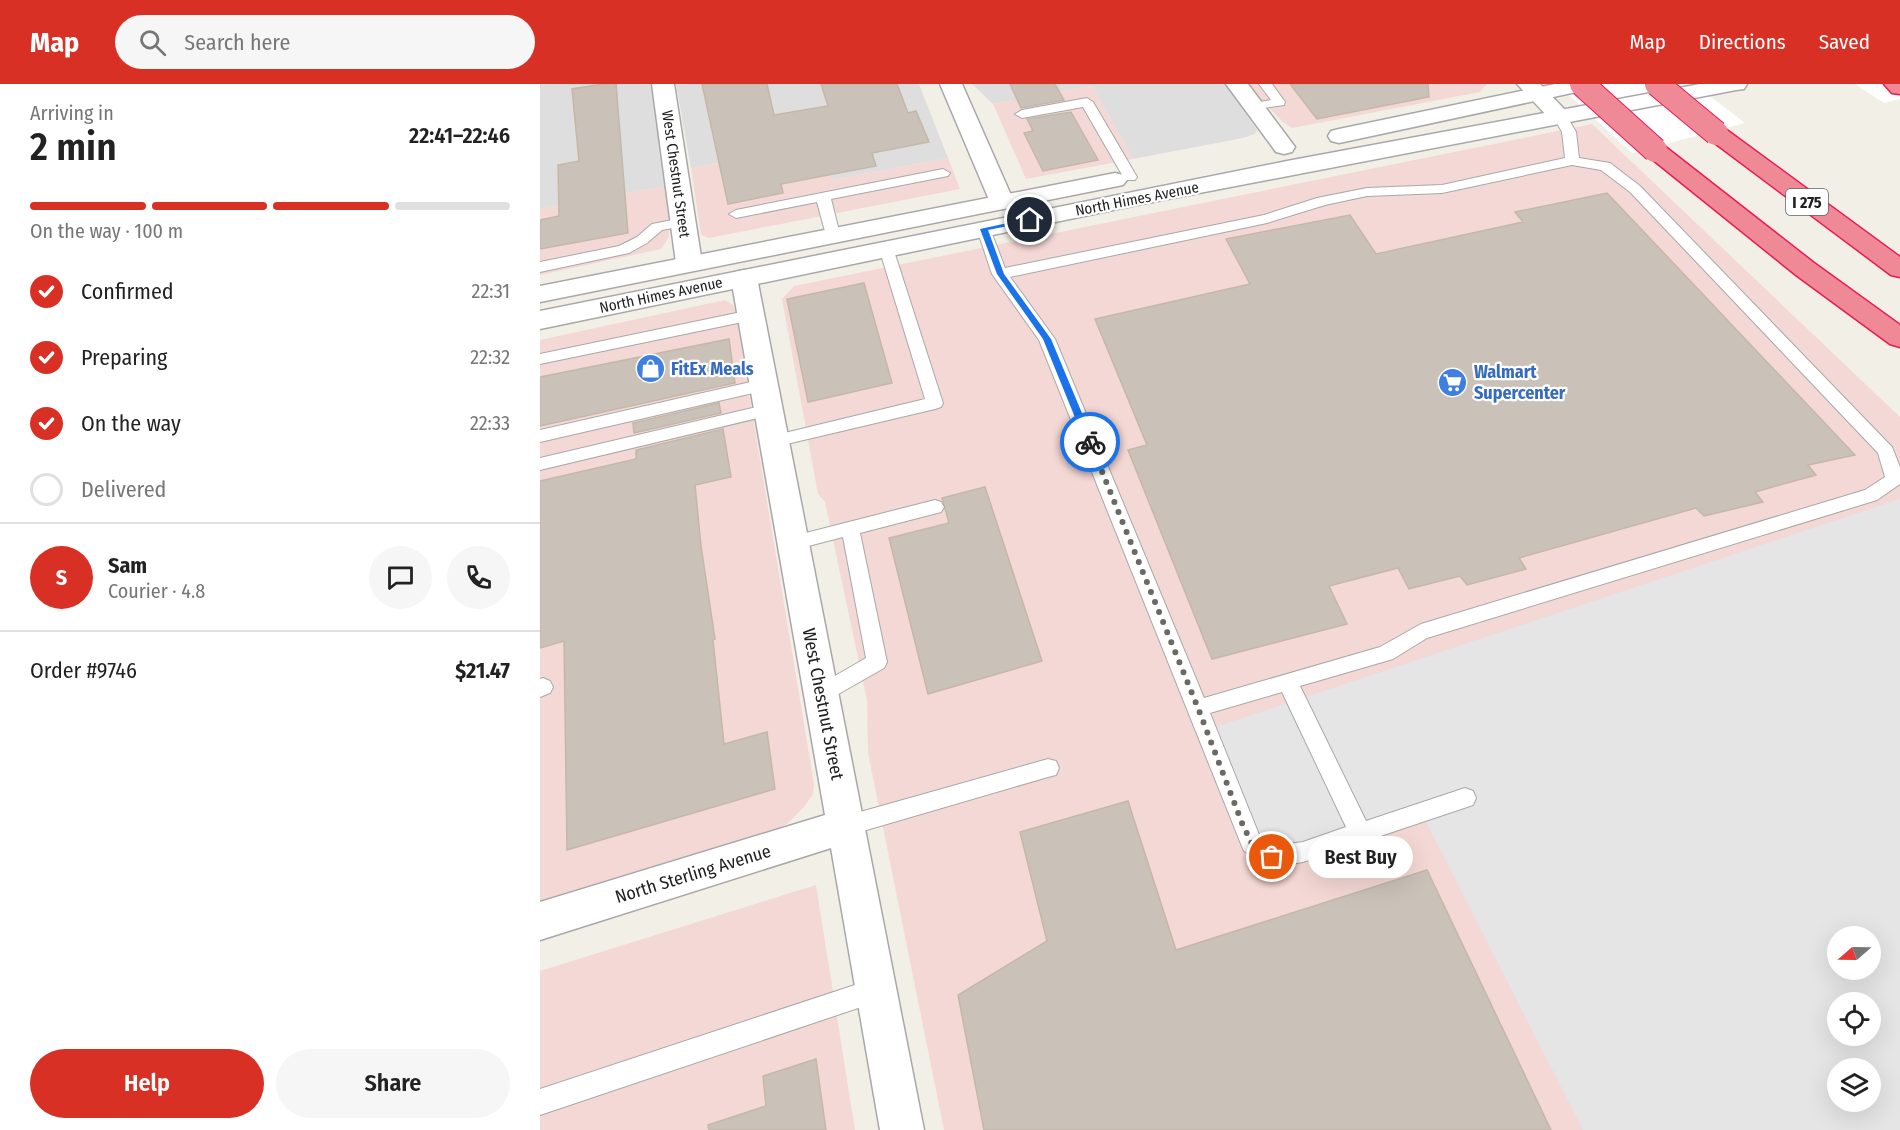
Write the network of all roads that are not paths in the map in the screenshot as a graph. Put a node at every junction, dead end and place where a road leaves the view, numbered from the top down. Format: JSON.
{"nodes":[{"id":1,"x":663,"y":84,"type":"edge"},
{"id":2,"x":951,"y":84,"type":"edge"},
{"id":3,"x":1237,"y":84,"type":"edge"},
{"id":4,"x":1265,"y":84,"type":"edge"},
{"id":5,"x":1584,"y":84,"type":"edge"},
{"id":6,"x":1658,"y":84,"type":"edge"},
{"id":7,"x":1736,"y":84,"type":"edge"},
{"id":8,"x":1894,"y":84,"type":"edge"},
{"id":9,"x":1900,"y":88,"type":"edge"},
{"id":10,"x":1533,"y":89,"type":"edge"},
{"id":11,"x":1254,"y":107,"type":"junction"},
{"id":12,"x":1022,"y":114,"type":"dead end"},
{"id":13,"x":1560,"y":116,"type":"junction"},
{"id":14,"x":1284,"y":147,"type":"junction"},
{"id":15,"x":1261,"y":151,"type":"dead end"},
{"id":16,"x":1572,"y":160,"type":"junction"},
{"id":17,"x":943,"y":173,"type":"dead end"},
{"id":18,"x":1130,"y":177,"type":"junction"},
{"id":19,"x":823,"y":197,"type":"junction"},
{"id":20,"x":1002,"y":201,"type":"junction"},
{"id":21,"x":736,"y":214,"type":"dead end"},
{"id":22,"x":683,"y":222,"type":"junction"},
{"id":23,"x":984,"y":229,"type":"junction"},
{"id":24,"x":833,"y":235,"type":"junction"},
{"id":25,"x":886,"y":248,"type":"junction"},
{"id":26,"x":597,"y":256,"type":"junction"},
{"id":27,"x":689,"y":263,"type":"junction"},
{"id":28,"x":540,"y":267,"type":"edge"},
{"id":29,"x":786,"y":269,"type":"junction"},
{"id":30,"x":1900,"y":269,"type":"edge"},
{"id":31,"x":1000,"y":274,"type":"junction"},
{"id":32,"x":744,"y":278,"type":"junction"},
{"id":33,"x":597,"y":282,"type":"junction"},
{"id":34,"x":540,"y":294,"type":"edge"},
{"id":35,"x":751,"y":315,"type":"junction"},
{"id":36,"x":540,"y":320,"type":"edge"},
{"id":37,"x":1900,"y":338,"type":"edge"},
{"id":38,"x":540,"y":358,"type":"edge"},
{"id":39,"x":769,"y":412,"type":"junction"},
{"id":40,"x":540,"y":436,"type":"edge"},
{"id":41,"x":540,"y":464,"type":"edge"},
{"id":42,"x":935,"y":507,"type":"dead end"},
{"id":43,"x":850,"y":528,"type":"junction"},
{"id":44,"x":793,"y":543,"type":"junction"},
{"id":45,"x":1288,"y":682,"type":"junction"},
{"id":46,"x":821,"y":694,"type":"junction"},
{"id":47,"x":1198,"y":708,"type":"junction"},
{"id":48,"x":1048,"y":768,"type":"dead end"},
{"id":49,"x":1465,"y":798,"type":"dead end"},
{"id":50,"x":846,"y":826,"type":"junction"},
{"id":51,"x":1360,"y":832,"type":"junction"},
{"id":52,"x":540,"y":921,"type":"edge"},
{"id":53,"x":876,"y":990,"type":"junction"},
{"id":54,"x":540,"y":1102,"type":"edge"},
{"id":55,"x":902,"y":1130,"type":"edge"}],
"edges":[{"from":1,"to":22,"type":"street","name":"West Chestnut Street"},
{"from":2,"to":20,"type":"street"},
{"from":3,"to":11,"type":"street"},
{"from":4,"to":11,"type":"lane"},
{"from":5,"to":10,"type":"street"},
{"from":5,"to":37,"type":"highway","bridge":true},
{"from":6,"to":30,"type":"highway","number":"I 275","bridge":true},
{"from":7,"to":13,"type":"street","name":"North Himes Avenue"},
{"from":8,"to":9,"type":"highway"},
{"from":10,"to":13,"type":"street"},
{"from":10,"to":14,"type":"street"},
{"from":11,"to":14,"type":"street"},
{"from":12,"to":18,"type":"lane"},
{"from":13,"to":16,"type":"lane"},
{"from":13,"to":23,"type":"street","name":"North Himes Avenue"},
{"from":14,"to":15,"type":"street"},
{"from":16,"to":31,"type":"lane"},
{"from":16,"to":45,"type":"lane"},
{"from":17,"to":19,"type":"lane"},
{"from":18,"to":20,"type":"street","name":"North Himes Avenue"},
{"from":18,"to":23,"type":"street","name":"North Himes Avenue"},
{"from":19,"to":21,"type":"lane"},
{"from":19,"to":24,"type":"lane"},
{"from":20,"to":24,"type":"street","name":"North Himes Avenue"},
{"from":20,"to":29,"type":"street"},
{"from":22,"to":26,"type":"lane"},
{"from":22,"to":27,"type":"street","name":"West Chestnut Street"},
{"from":23,"to":25,"type":"street","name":"North Himes Avenue"},
{"from":23,"to":31,"type":"lane"},
{"from":24,"to":27,"type":"street","name":"North Himes Avenue"},
{"from":25,"to":29,"type":"street","name":"North Himes Avenue"},
{"from":25,"to":39,"type":"lane"},
{"from":26,"to":28,"type":"lane"},
{"from":26,"to":33,"type":"lane"},
{"from":27,"to":33,"type":"street","name":"North Himes Avenue"},
{"from":29,"to":32,"type":"street","name":"North Himes Avenue"},
{"from":31,"to":47,"type":"lane"},
{"from":32,"to":35,"type":"street","name":"West Chestnut Street"},
{"from":32,"to":36,"type":"street","name":"North Himes Avenue"},
{"from":33,"to":34,"type":"street","name":"North Himes Avenue"},
{"from":35,"to":38,"type":"lane"},
{"from":35,"to":39,"type":"street","name":"West Chestnut Street"},
{"from":39,"to":40,"type":"lane"},
{"from":39,"to":41,"type":"lane"},
{"from":39,"to":44,"type":"street","name":"West Chestnut Street"},
{"from":42,"to":43,"type":"lane"},
{"from":43,"to":44,"type":"lane"},
{"from":43,"to":46,"type":"lane"},
{"from":44,"to":46,"type":"street","name":"West Chestnut Street"},
{"from":45,"to":47,"type":"lane"},
{"from":45,"to":51,"type":"lane"},
{"from":46,"to":50,"type":"street","name":"West Chestnut Street"},
{"from":47,"to":51,"type":"lane"},
{"from":48,"to":50,"type":"lane"},
{"from":49,"to":51,"type":"lane"},
{"from":50,"to":52,"type":"street","name":"North Sterling Avenue"},
{"from":50,"to":53,"type":"street","name":"West Chestnut Street"},
{"from":53,"to":54,"type":"lane"},
{"from":53,"to":55,"type":"street","name":"West Chestnut Street"}]}
